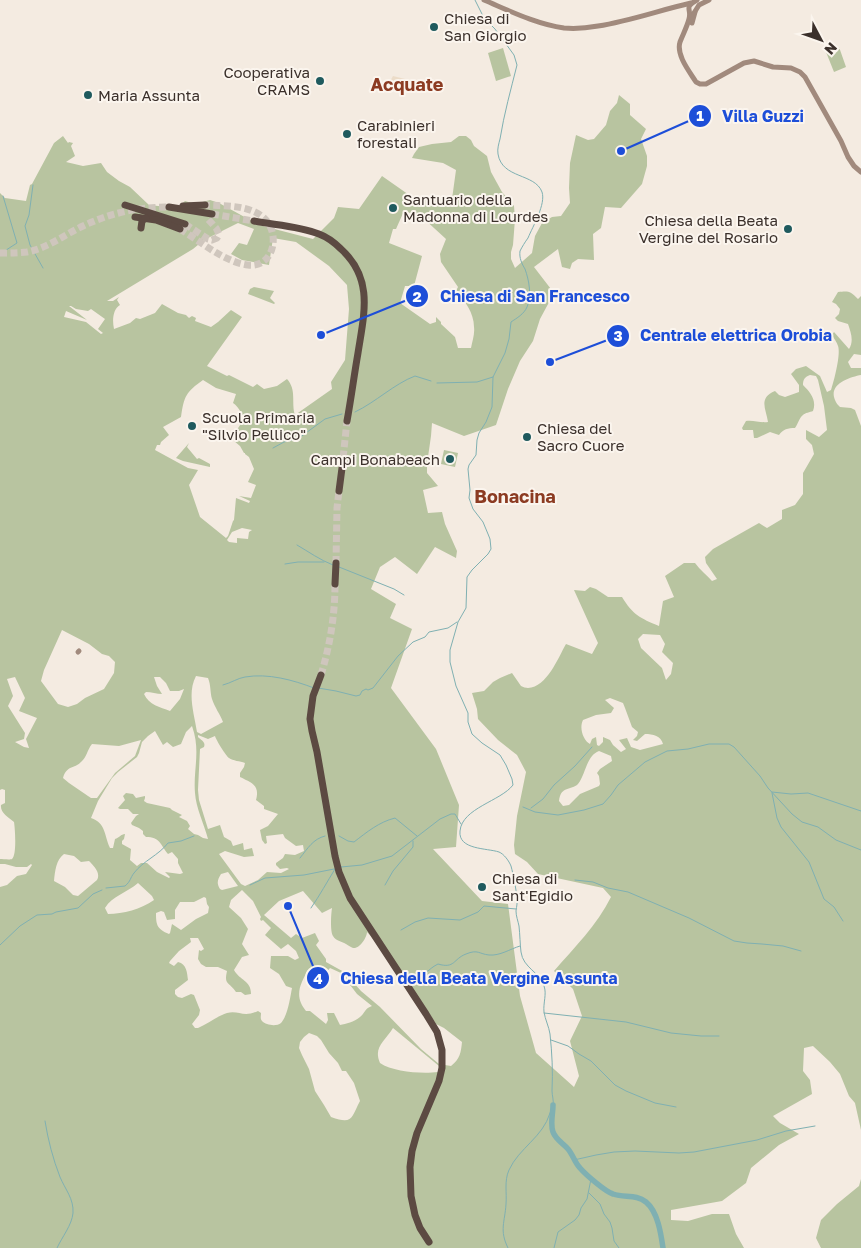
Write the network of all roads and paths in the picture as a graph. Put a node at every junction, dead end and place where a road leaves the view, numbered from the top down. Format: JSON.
{"nodes":[{"id":1,"x":484,"y":0,"type":"edge"},
{"id":2,"x":709,"y":0,"type":"edge"},
{"id":3,"x":694,"y":1,"type":"edge"},
{"id":4,"x":673,"y":8,"type":"junction"},
{"id":5,"x":691,"y":11,"type":"junction"},
{"id":6,"x":861,"y":172,"type":"edge"},
{"id":7,"x":125,"y":205,"type":"dead end"},
{"id":8,"x":205,"y":206,"type":"tunnel mouth"},
{"id":9,"x":148,"y":216,"type":"junction"},
{"id":10,"x":210,"y":216,"type":"tunnel mouth"},
{"id":11,"x":254,"y":221,"type":"tunnel mouth"},
{"id":12,"x":182,"y":227,"type":"tunnel mouth"},
{"id":13,"x":141,"y":228,"type":"dead end"},
{"id":14,"x":347,"y":421,"type":"tunnel mouth"},
{"id":15,"x":342,"y":468,"type":"tunnel mouth"},
{"id":16,"x":339,"y":491,"type":"tunnel mouth"},
{"id":17,"x":336,"y":563,"type":"tunnel mouth"},
{"id":18,"x":335,"y":584,"type":"tunnel mouth"},
{"id":19,"x":320,"y":678,"type":"tunnel mouth"},
{"id":20,"x":429,"y":1242,"type":"dead end"}],
"edges":[{"from":1,"to":4,"type":"main road"},
{"from":2,"to":5,"type":"main road"},
{"from":3,"to":4,"type":"main road"},
{"from":3,"to":5,"type":"main road"},
{"from":4,"to":5,"type":"main road"},
{"from":5,"to":6,"type":"main road"},
{"from":7,"to":9,"type":"highway"},
{"from":8,"to":10,"type":"highway"},
{"from":9,"to":12,"type":"highway"},
{"from":9,"to":13,"type":"highway"},
{"from":11,"to":14,"type":"highway"},
{"from":15,"to":16,"type":"highway"},
{"from":17,"to":18,"type":"highway"},
{"from":19,"to":20,"type":"highway"}]}
